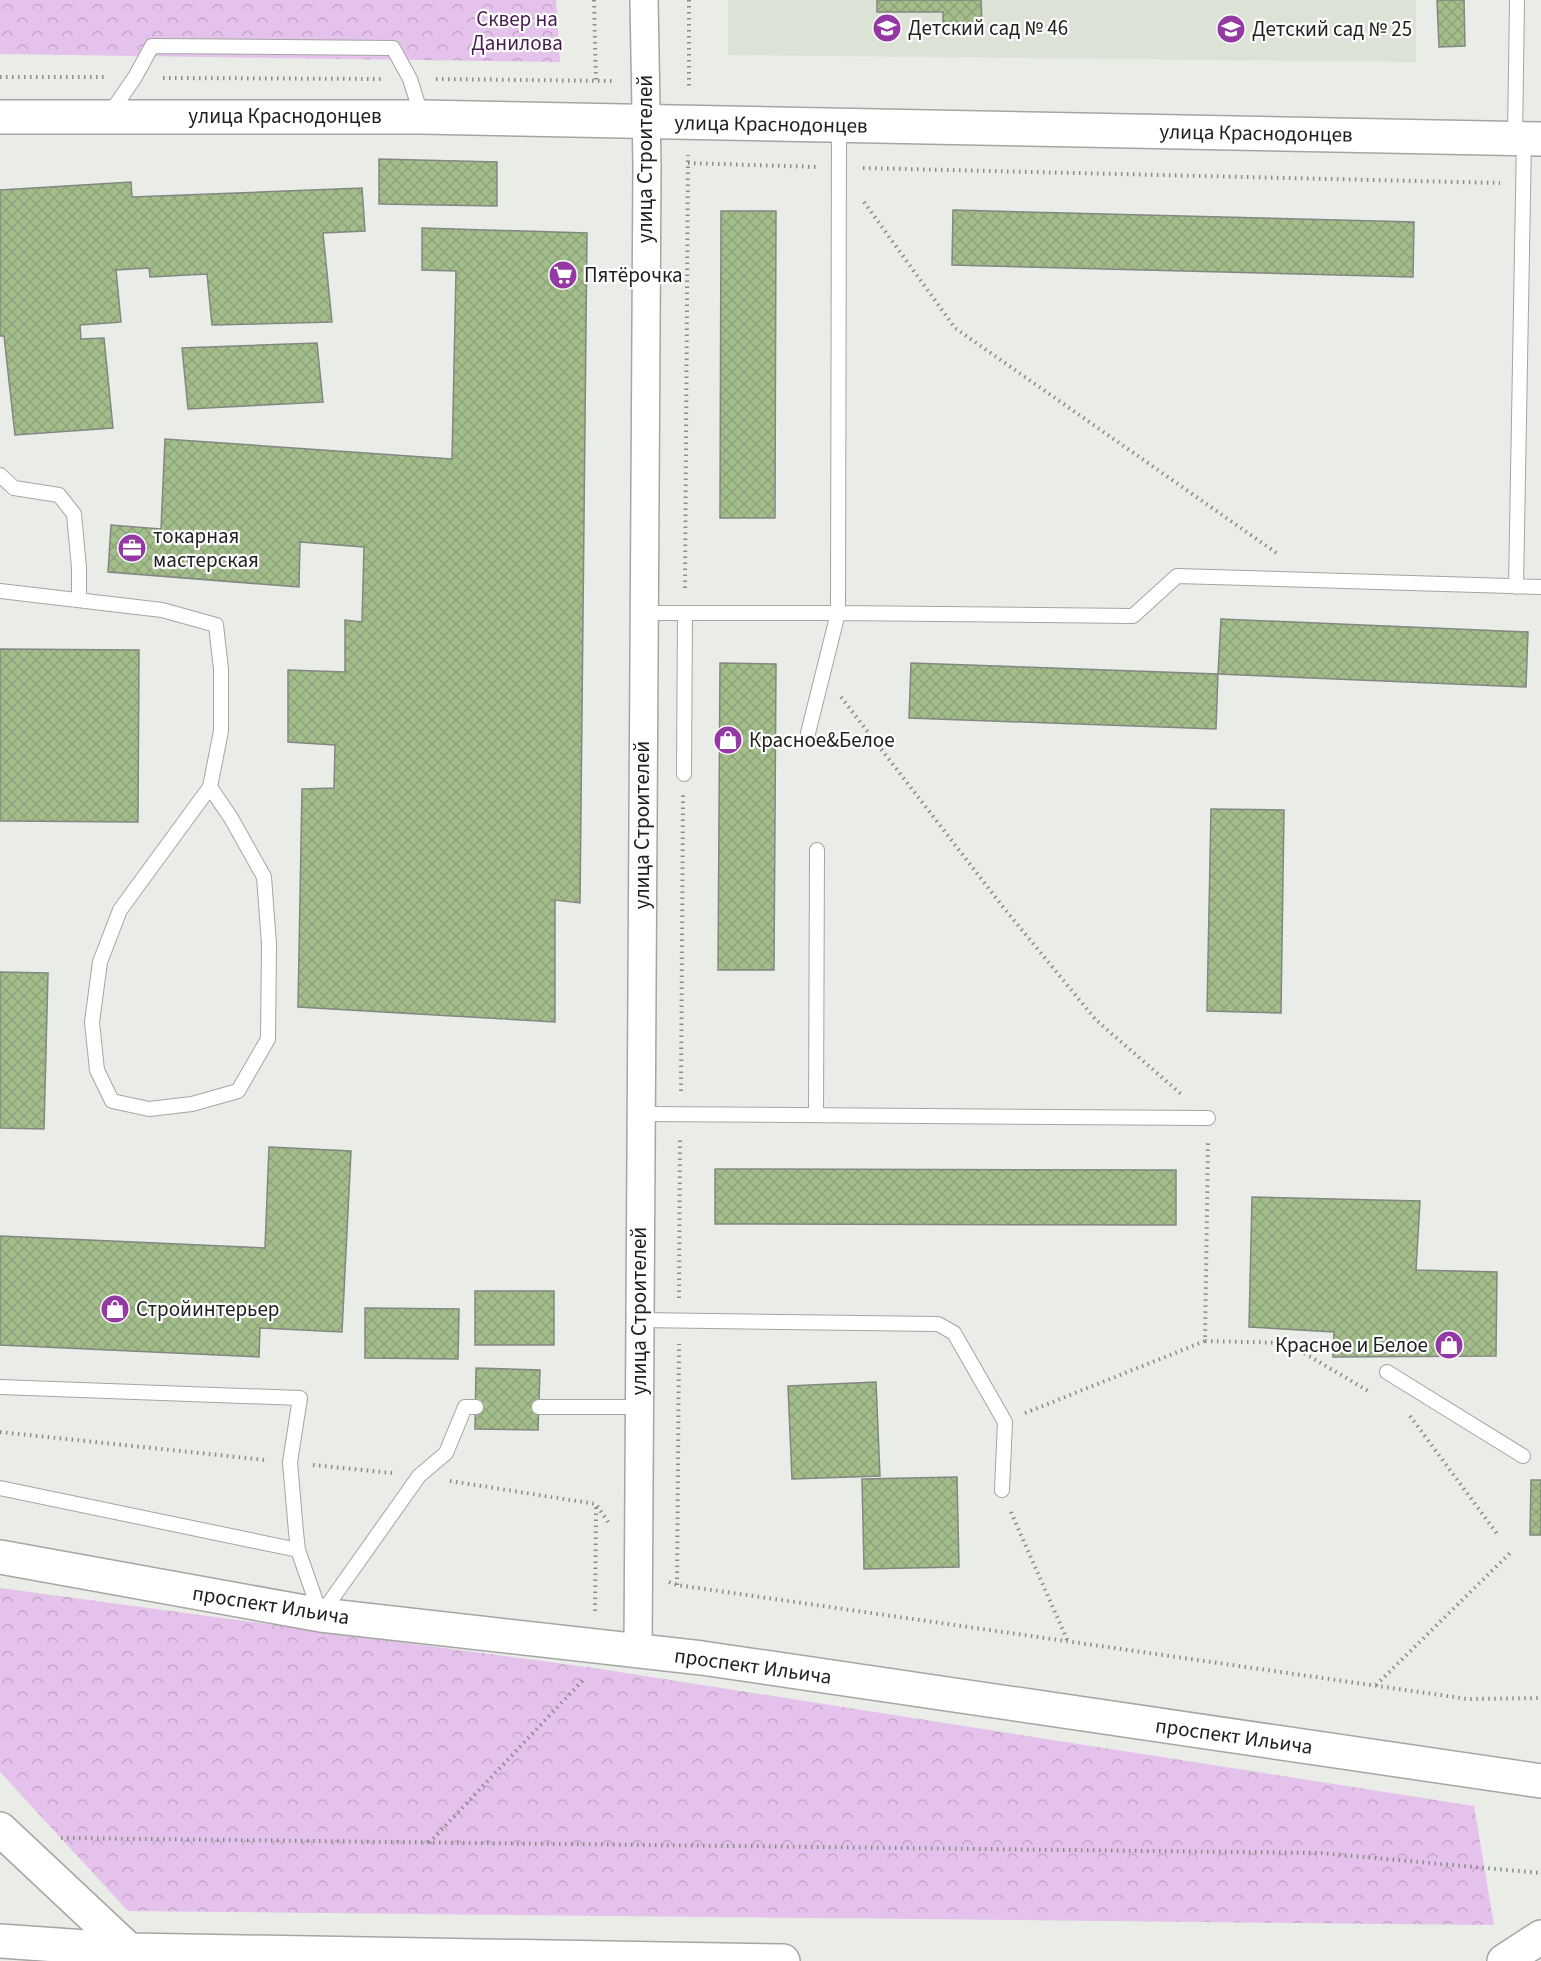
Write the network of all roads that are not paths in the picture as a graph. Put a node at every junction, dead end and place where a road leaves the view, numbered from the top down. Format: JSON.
{"nodes":[{"id":1,"x":644,"y":0,"type":"edge"},
{"id":2,"x":1516,"y":0,"type":"edge"},
{"id":3,"x":109,"y":116,"type":"junction"},
{"id":4,"x":0,"y":117,"type":"edge"},
{"id":5,"x":422,"y":117,"type":"junction"},
{"id":6,"x":646,"y":122,"type":"junction"},
{"id":7,"x":839,"y":125,"type":"junction"},
{"id":8,"x":1527,"y":139,"type":"edge"},
{"id":9,"x":0,"y":475,"type":"edge"},
{"id":10,"x":1516,"y":586,"type":"junction"},
{"id":11,"x":1541,"y":587,"type":"edge"},
{"id":12,"x":0,"y":591,"type":"edge"},
{"id":13,"x":79,"y":599,"type":"junction"},
{"id":14,"x":643,"y":613,"type":"junction"},
{"id":15,"x":685,"y":613,"type":"junction"},
{"id":16,"x":838,"y":613,"type":"junction"},
{"id":17,"x":808,"y":733,"type":"dead end"},
{"id":18,"x":684,"y":774,"type":"dead end"},
{"id":19,"x":210,"y":787,"type":"junction"},
{"id":20,"x":817,"y":850,"type":"dead end"},
{"id":21,"x":640,"y":1114,"type":"junction"},
{"id":22,"x":816,"y":1116,"type":"junction"},
{"id":23,"x":1208,"y":1118,"type":"road end"},
{"id":24,"x":639,"y":1320,"type":"junction"},
{"id":25,"x":1387,"y":1372,"type":"dead end"},
{"id":26,"x":0,"y":1388,"type":"edge"},
{"id":27,"x":476,"y":1407,"type":"dead end"},
{"id":28,"x":539,"y":1407,"type":"dead end"},
{"id":29,"x":638,"y":1407,"type":"junction"},
{"id":30,"x":1523,"y":1456,"type":"dead end"},
{"id":31,"x":0,"y":1488,"type":"edge"},
{"id":32,"x":1002,"y":1490,"type":"road end"},
{"id":33,"x":298,"y":1550,"type":"junction"},
{"id":34,"x":0,"y":1557,"type":"edge"},
{"id":35,"x":321,"y":1615,"type":"junction"},
{"id":36,"x":638,"y":1650,"type":"junction"},
{"id":37,"x":1507,"y":1776,"type":"junction"},
{"id":38,"x":1541,"y":1781,"type":"edge"},
{"id":39,"x":1541,"y":1798,"type":"edge"},
{"id":40,"x":4,"y":1833,"type":"edge"},
{"id":41,"x":1541,"y":1937,"type":"edge"},
{"id":42,"x":0,"y":1941,"type":"edge"},
{"id":43,"x":129,"y":1950,"type":"junction"},
{"id":44,"x":783,"y":1961,"type":"edge"},
{"id":45,"x":1504,"y":1961,"type":"edge"}],
"edges":[{"from":1,"to":6,"type":"street","name":"улица Строителей"},
{"from":2,"to":8,"type":"lane"},
{"from":3,"to":4,"type":"main road","name":"улица Краснодонцев"},
{"from":3,"to":5,"type":"main road","name":"улица Краснодонцев"},
{"from":3,"to":5,"type":"lane"},
{"from":5,"to":6,"type":"main road","name":"улица Краснодонцев"},
{"from":6,"to":7,"type":"main road","name":"улица Краснодонцев"},
{"from":6,"to":14,"type":"street","name":"улица Строителей"},
{"from":7,"to":8,"type":"main road","name":"улица Краснодонцев"},
{"from":7,"to":16,"type":"lane"},
{"from":8,"to":10,"type":"lane"},
{"from":9,"to":13,"type":"lane"},
{"from":10,"to":11,"type":"lane"},
{"from":10,"to":16,"type":"lane"},
{"from":12,"to":13,"type":"lane"},
{"from":13,"to":19,"type":"lane"},
{"from":14,"to":15,"type":"lane"},
{"from":14,"to":21,"type":"street","name":"улица Строителей"},
{"from":15,"to":16,"type":"lane"},
{"from":15,"to":18,"type":"lane"},
{"from":16,"to":17,"type":"lane"},
{"from":19,"to":19,"type":"lane"},
{"from":20,"to":22,"type":"lane"},
{"from":21,"to":22,"type":"lane"},
{"from":21,"to":24,"type":"street","name":"улица Строителей"},
{"from":22,"to":23,"type":"lane"},
{"from":24,"to":29,"type":"street","name":"улица Строителей"},
{"from":24,"to":32,"type":"lane"},
{"from":25,"to":30,"type":"lane"},
{"from":26,"to":33,"type":"lane"},
{"from":27,"to":35,"type":"lane"},
{"from":28,"to":29,"type":"lane"},
{"from":29,"to":36,"type":"street","name":"улица Строителей"},
{"from":31,"to":33,"type":"lane"},
{"from":33,"to":35,"type":"lane"},
{"from":34,"to":35,"type":"main road","name":"проспект Ильича"},
{"from":35,"to":36,"type":"main road","name":"проспект Ильича"},
{"from":36,"to":37,"type":"main road","name":"проспект Ильича"},
{"from":37,"to":38,"type":"main road","name":"проспект Ильича"},
{"from":37,"to":39,"type":"main road","name":"проспект Ильича"},
{"from":40,"to":43,"type":"main road"},
{"from":41,"to":45,"type":"main road"},
{"from":42,"to":43,"type":"main road"},
{"from":43,"to":44,"type":"main road"}]}
